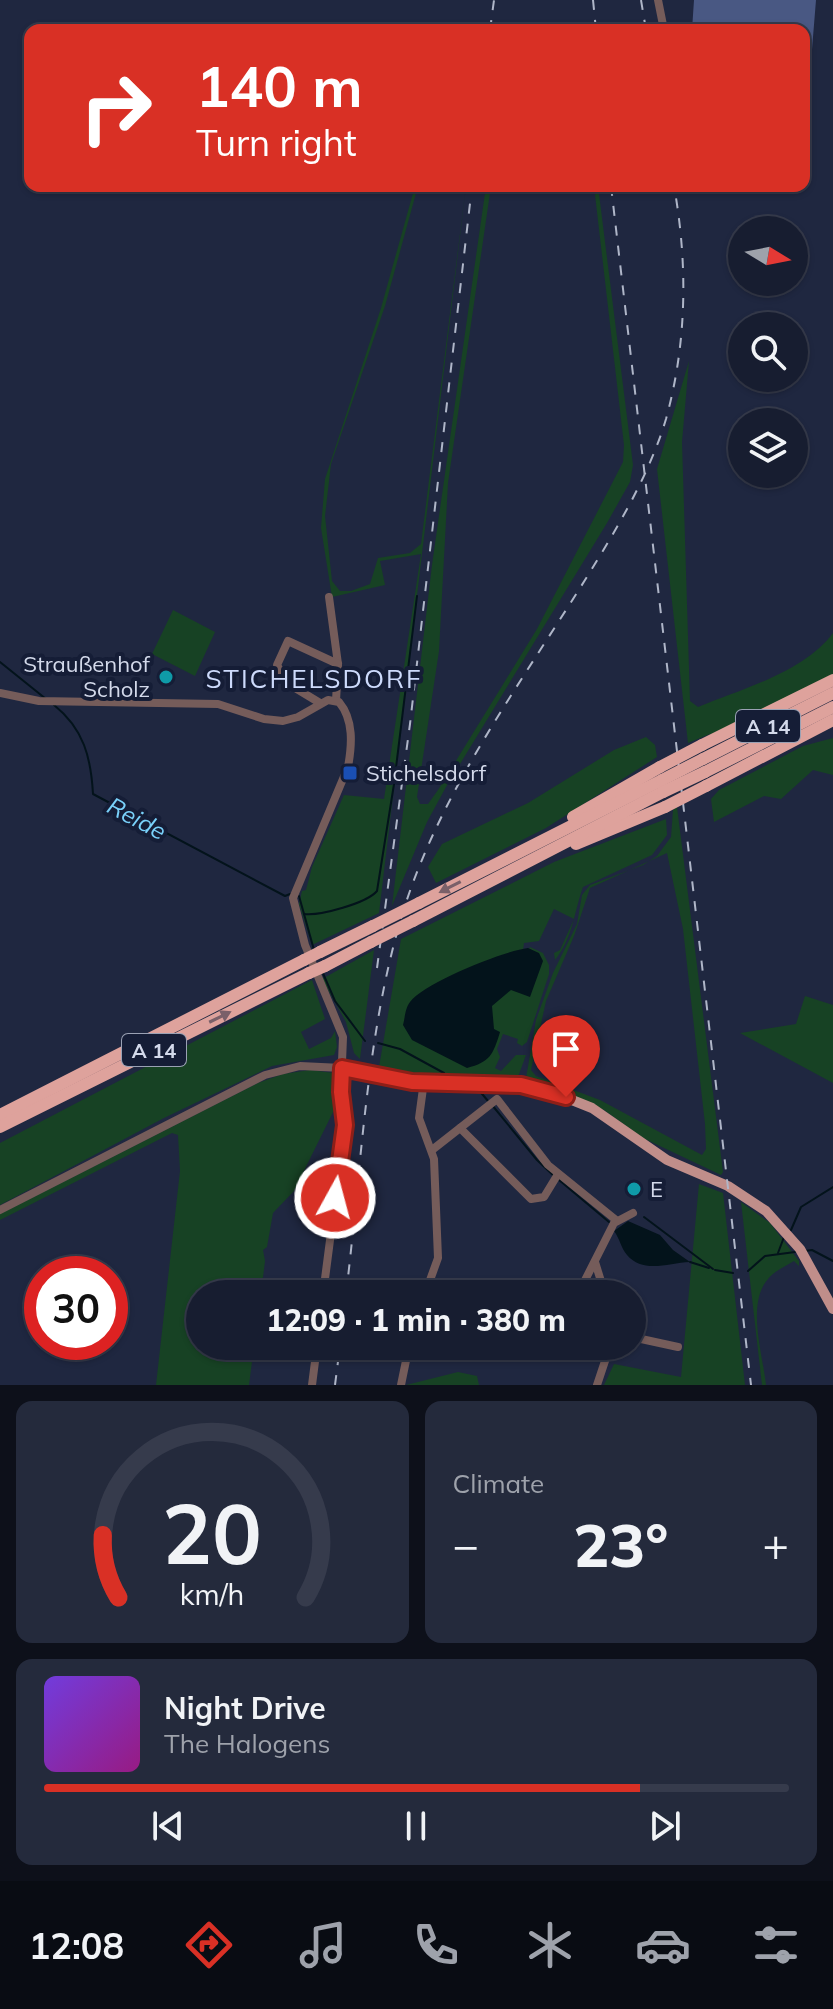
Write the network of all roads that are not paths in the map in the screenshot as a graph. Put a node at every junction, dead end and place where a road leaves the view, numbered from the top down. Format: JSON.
{"nodes":[{"id":1,"x":658,"y":0,"type":"edge"},
{"id":2,"x":663,"y":24,"type":"edge"},
{"id":3,"x":329,"y":597,"type":"dead end"},
{"id":4,"x":338,"y":664,"type":"junction"},
{"id":5,"x":833,"y":678,"type":"edge"},
{"id":6,"x":0,"y":693,"type":"edge"},
{"id":7,"x":833,"y":693,"type":"edge"},
{"id":8,"x":336,"y":701,"type":"junction"},
{"id":9,"x":320,"y":703,"type":"junction"},
{"id":10,"x":833,"y":707,"type":"edge"},
{"id":11,"x":833,"y":720,"type":"edge"},
{"id":12,"x":833,"y":730,"type":"edge"},
{"id":13,"x":794,"y":739,"type":"junction"},
{"id":14,"x":705,"y":772,"type":"junction"},
{"id":15,"x":662,"y":780,"type":"junction"},
{"id":16,"x":502,"y":874,"type":"junction"},
{"id":17,"x":307,"y":967,"type":"junction"},
{"id":18,"x":342,"y":1068,"type":"junction"},
{"id":19,"x":423,"y":1080,"type":"junction"},
{"id":20,"x":0,"y":1115,"type":"edge"},
{"id":21,"x":0,"y":1127,"type":"edge"},
{"id":22,"x":460,"y":1128,"type":"junction"},
{"id":23,"x":432,"y":1150,"type":"junction"},
{"id":24,"x":555,"y":1177,"type":"junction"},
{"id":25,"x":0,"y":1210,"type":"edge"},
{"id":26,"x":633,"y":1213,"type":"dead end"},
{"id":27,"x":614,"y":1224,"type":"junction"},
{"id":28,"x":595,"y":1262,"type":"junction"},
{"id":29,"x":325,"y":1280,"type":"edge"},
{"id":30,"x":431,"y":1280,"type":"edge"},
{"id":31,"x":585,"y":1280,"type":"edge"},
{"id":32,"x":601,"y":1280,"type":"edge"},
{"id":33,"x":828,"y":1289,"type":"edge"},
{"id":34,"x":833,"y":1309,"type":"edge"},
{"id":35,"x":646,"y":1340,"type":"edge"},
{"id":36,"x":678,"y":1347,"type":"dead end"},
{"id":37,"x":315,"y":1360,"type":"edge"},
{"id":38,"x":406,"y":1360,"type":"edge"},
{"id":39,"x":605,"y":1360,"type":"edge"},
{"id":40,"x":312,"y":1385,"type":"edge"},
{"id":41,"x":401,"y":1385,"type":"edge"},
{"id":42,"x":597,"y":1385,"type":"edge"}],
"edges":[{"from":1,"to":2,"type":"street"},
{"from":3,"to":4,"type":"street"},
{"from":4,"to":8,"type":"street"},
{"from":4,"to":9,"type":"street"},
{"from":5,"to":15,"type":"highway","bridge":true},
{"from":6,"to":9,"type":"street"},
{"from":7,"to":14,"type":"highway","number":"A 14"},
{"from":8,"to":9,"type":"street"},
{"from":8,"to":18,"type":"street"},
{"from":10,"to":14,"type":"highway","number":"A 14"},
{"from":11,"to":13,"type":"highway"},
{"from":12,"to":13,"type":"highway"},
{"from":13,"to":14,"type":"highway"},
{"from":14,"to":15,"type":"highway","number":"A 14","bridge":true},
{"from":14,"to":16,"type":"highway","bridge":true},
{"from":15,"to":16,"type":"highway","number":"A 14"},
{"from":15,"to":17,"type":"highway","number":"A 14","one_way":true,"bridge":true},
{"from":16,"to":17,"type":"highway","number":"A 14","bridge":true},
{"from":17,"to":20,"type":"highway","number":"A 14"},
{"from":21,"to":17,"type":"highway","number":"A 14","one_way":true},
{"from":18,"to":19,"type":"main road"},
{"from":18,"to":25,"type":"street"},
{"from":18,"to":29,"type":"street"},
{"from":19,"to":23,"type":"street"},
{"from":19,"to":33,"type":"main road"},
{"from":22,"to":23,"type":"street"},
{"from":22,"to":24,"type":"street"},
{"from":22,"to":24,"type":"street"},
{"from":23,"to":30,"type":"street"},
{"from":24,"to":27,"type":"street"},
{"from":26,"to":27,"type":"street"},
{"from":27,"to":28,"type":"street"},
{"from":28,"to":31,"type":"street"},
{"from":28,"to":32,"type":"street"},
{"from":33,"to":34,"type":"main road"},
{"from":35,"to":36,"type":"street"},
{"from":37,"to":40,"type":"street"},
{"from":38,"to":41,"type":"street"},
{"from":39,"to":42,"type":"street"}]}
